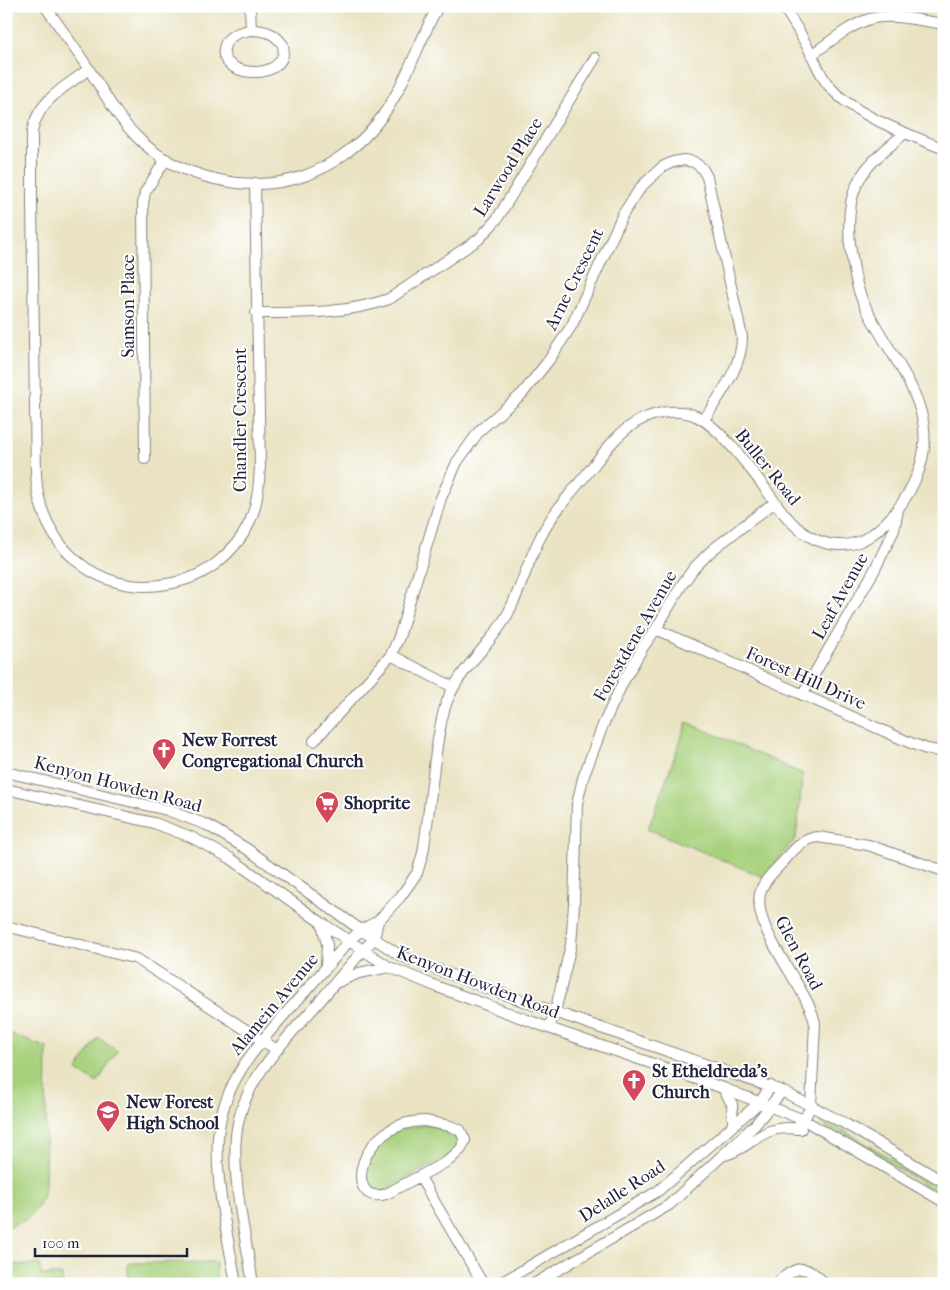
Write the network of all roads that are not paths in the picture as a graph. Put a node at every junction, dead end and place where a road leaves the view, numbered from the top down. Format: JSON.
{"nodes":[{"id":1,"x":45,"y":6,"type":"edge"},
{"id":2,"x":250,"y":6,"type":"edge"},
{"id":3,"x":439,"y":6,"type":"edge"},
{"id":4,"x":783,"y":6,"type":"edge"},
{"id":5,"x":944,"y":24,"type":"edge"},
{"id":6,"x":251,"y":30,"type":"junction"},
{"id":7,"x":812,"y":54,"type":"junction"},
{"id":8,"x":595,"y":58,"type":"dead end"},
{"id":9,"x":89,"y":69,"type":"junction"},
{"id":10,"x":905,"y":132,"type":"junction"},
{"id":11,"x":944,"y":149,"type":"edge"},
{"id":12,"x":166,"y":159,"type":"junction"},
{"id":13,"x":256,"y":184,"type":"junction"},
{"id":14,"x":256,"y":314,"type":"junction"},
{"id":15,"x":704,"y":420,"type":"junction"},
{"id":16,"x":146,"y":459,"type":"dead end"},
{"id":17,"x":775,"y":502,"type":"junction"},
{"id":18,"x":898,"y":510,"type":"junction"},
{"id":19,"x":656,"y":629,"type":"junction"},
{"id":20,"x":391,"y":655,"type":"junction"},
{"id":21,"x":453,"y":687,"type":"junction"},
{"id":22,"x":802,"y":695,"type":"junction"},
{"id":23,"x":314,"y":741,"type":"dead end"},
{"id":24,"x":944,"y":752,"type":"edge"},
{"id":25,"x":6,"y":772,"type":"edge"},
{"id":26,"x":43,"y":780,"type":"junction"},
{"id":27,"x":6,"y":789,"type":"edge"},
{"id":28,"x":39,"y":797,"type":"junction"},
{"id":29,"x":944,"y":871,"type":"edge"},
{"id":30,"x":378,"y":921,"type":"junction"},
{"id":31,"x":322,"y":923,"type":"junction"},
{"id":32,"x":6,"y":926,"type":"edge"},
{"id":33,"x":361,"y":930,"type":"junction"},
{"id":34,"x":374,"y":939,"type":"junction"},
{"id":35,"x":349,"y":941,"type":"junction"},
{"id":36,"x":362,"y":950,"type":"junction"},
{"id":37,"x":389,"y":967,"type":"junction"},
{"id":38,"x":326,"y":968,"type":"junction"},
{"id":39,"x":335,"y":983,"type":"junction"},
{"id":40,"x":555,"y":1012,"type":"junction"},
{"id":41,"x":550,"y":1028,"type":"junction"},
{"id":42,"x":262,"y":1041,"type":"junction"},
{"id":43,"x":277,"y":1050,"type":"junction"},
{"id":44,"x":771,"y":1086,"type":"junction"},
{"id":45,"x":723,"y":1088,"type":"junction"},
{"id":46,"x":782,"y":1091,"type":"junction"},
{"id":47,"x":760,"y":1102,"type":"junction"},
{"id":48,"x":810,"y":1105,"type":"junction"},
{"id":49,"x":772,"y":1106,"type":"junction"},
{"id":50,"x":804,"y":1120,"type":"junction"},
{"id":51,"x":733,"y":1124,"type":"junction"},
{"id":52,"x":796,"y":1129,"type":"junction"},
{"id":53,"x":825,"y":1132,"type":"junction"},
{"id":54,"x":722,"y":1156,"type":"junction"},
{"id":55,"x":420,"y":1177,"type":"junction"},
{"id":56,"x":944,"y":1182,"type":"edge"},
{"id":57,"x":944,"y":1202,"type":"edge"},
{"id":58,"x":236,"y":1284,"type":"edge"},
{"id":59,"x":253,"y":1284,"type":"edge"},
{"id":60,"x":483,"y":1284,"type":"edge"},
{"id":61,"x":499,"y":1284,"type":"edge"},
{"id":62,"x":534,"y":1284,"type":"edge"},
{"id":63,"x":776,"y":1284,"type":"edge"},
{"id":64,"x":825,"y":1284,"type":"edge"}],
"edges":[{"from":1,"to":9,"type":"street"},
{"from":2,"to":6,"type":"street"},
{"from":3,"to":13,"type":"street"},
{"from":4,"to":7,"type":"street"},
{"from":5,"to":7,"type":"street"},
{"from":6,"to":6,"type":"street"},
{"from":7,"to":10,"type":"street"},
{"from":8,"to":14,"type":"street","name":"Larwood Place"},
{"from":9,"to":12,"type":"street"},
{"from":9,"to":14,"type":"street","name":"Chandler Crescent"},
{"from":10,"to":11,"type":"street"},
{"from":10,"to":18,"type":"street","name":"Buller Road"},
{"from":12,"to":13,"type":"street"},
{"from":12,"to":16,"type":"street","name":"Samson Place"},
{"from":13,"to":14,"type":"street","name":"Chandler Crescent"},
{"from":15,"to":17,"type":"street","name":"Buller Road"},
{"from":15,"to":20,"type":"street","name":"Arne Crescent"},
{"from":15,"to":21,"type":"street","name":"Buller Road"},
{"from":17,"to":18,"type":"street","name":"Buller Road"},
{"from":17,"to":19,"type":"street","name":"Forestdene Avenue"},
{"from":18,"to":22,"type":"street","name":"Leaf Avenue"},
{"from":19,"to":22,"type":"street","name":"Forest Hill Drive"},
{"from":19,"to":40,"type":"street","name":"Forestdene Avenue"},
{"from":20,"to":21,"type":"street"},
{"from":20,"to":23,"type":"street","name":"Arne Crescent"},
{"from":21,"to":30,"type":"street","name":"Buller Road"},
{"from":22,"to":24,"type":"street","name":"Forest Hill Drive"},
{"from":25,"to":26,"type":"street","name":"Kenyon Howden Road"},
{"from":26,"to":28,"type":"street"},
{"from":26,"to":33,"type":"street","name":"Kenyon Howden Road"},
{"from":27,"to":28,"type":"street","name":"Kenyon Howden Road"},
{"from":28,"to":31,"type":"street","name":"Kenyon Howden Road"},
{"from":29,"to":48,"type":"street","name":"Glen Road"},
{"from":30,"to":33,"type":"street","name":"Buller Road"},
{"from":30,"to":34,"type":"street","name":"Buller Road"},
{"from":31,"to":35,"type":"street","name":"Kenyon Howden Road"},
{"from":31,"to":38,"type":"street"},
{"from":32,"to":42,"type":"street"},
{"from":33,"to":34,"type":"street","name":"Kenyon Howden Road"},
{"from":33,"to":35,"type":"street","name":"Alamein Avenue"},
{"from":34,"to":36,"type":"street","name":"Alamein Avenue"},
{"from":34,"to":40,"type":"street","name":"Kenyon Howden Road"},
{"from":35,"to":36,"type":"street","name":"Kenyon Howden Road"},
{"from":35,"to":38,"type":"street","name":"Alamein Avenue"},
{"from":36,"to":37,"type":"street","name":"Kenyon Howden Road"},
{"from":36,"to":39,"type":"street","name":"Alamein Avenue"},
{"from":37,"to":39,"type":"street"},
{"from":37,"to":41,"type":"street","name":"Kenyon Howden Road"},
{"from":38,"to":42,"type":"street","name":"Alamein Avenue"},
{"from":39,"to":43,"type":"street","name":"Alamein Avenue"},
{"from":40,"to":41,"type":"street","name":"Forestdene Avenue"},
{"from":40,"to":44,"type":"street","name":"Kenyon Howden Road"},
{"from":41,"to":45,"type":"street","name":"Kenyon Howden Road"},
{"from":42,"to":43,"type":"street"},
{"from":42,"to":58,"type":"street","name":"Alamein Avenue"},
{"from":43,"to":59,"type":"street","name":"Alamein Avenue"},
{"from":44,"to":46,"type":"street","name":"Kenyon Howden Road"},
{"from":44,"to":47,"type":"street","name":"Delalle Road"},
{"from":45,"to":47,"type":"street","name":"Kenyon Howden Road"},
{"from":45,"to":51,"type":"street"},
{"from":46,"to":48,"type":"street","name":"Kenyon Howden Road"},
{"from":46,"to":49,"type":"street","name":"Delalle Road"},
{"from":47,"to":49,"type":"street","name":"Kenyon Howden Road"},
{"from":47,"to":51,"type":"street","name":"Delalle Road"},
{"from":48,"to":50,"type":"street","name":"Glen Road"},
{"from":48,"to":56,"type":"street","name":"Kenyon Howden Road"},
{"from":49,"to":50,"type":"street","name":"Kenyon Howden Road"},
{"from":49,"to":54,"type":"street","name":"Delalle Road"},
{"from":50,"to":52,"type":"street","name":"Glen Road"},
{"from":50,"to":53,"type":"street","name":"Kenyon Howden Road"},
{"from":51,"to":61,"type":"street","name":"Delalle Road"},
{"from":52,"to":53,"type":"street"},
{"from":52,"to":54,"type":"street"},
{"from":53,"to":57,"type":"street","name":"Kenyon Howden Road"},
{"from":54,"to":62,"type":"street","name":"Delalle Road"},
{"from":55,"to":55,"type":"street"},
{"from":55,"to":60,"type":"street"},
{"from":63,"to":64,"type":"street"}]}
